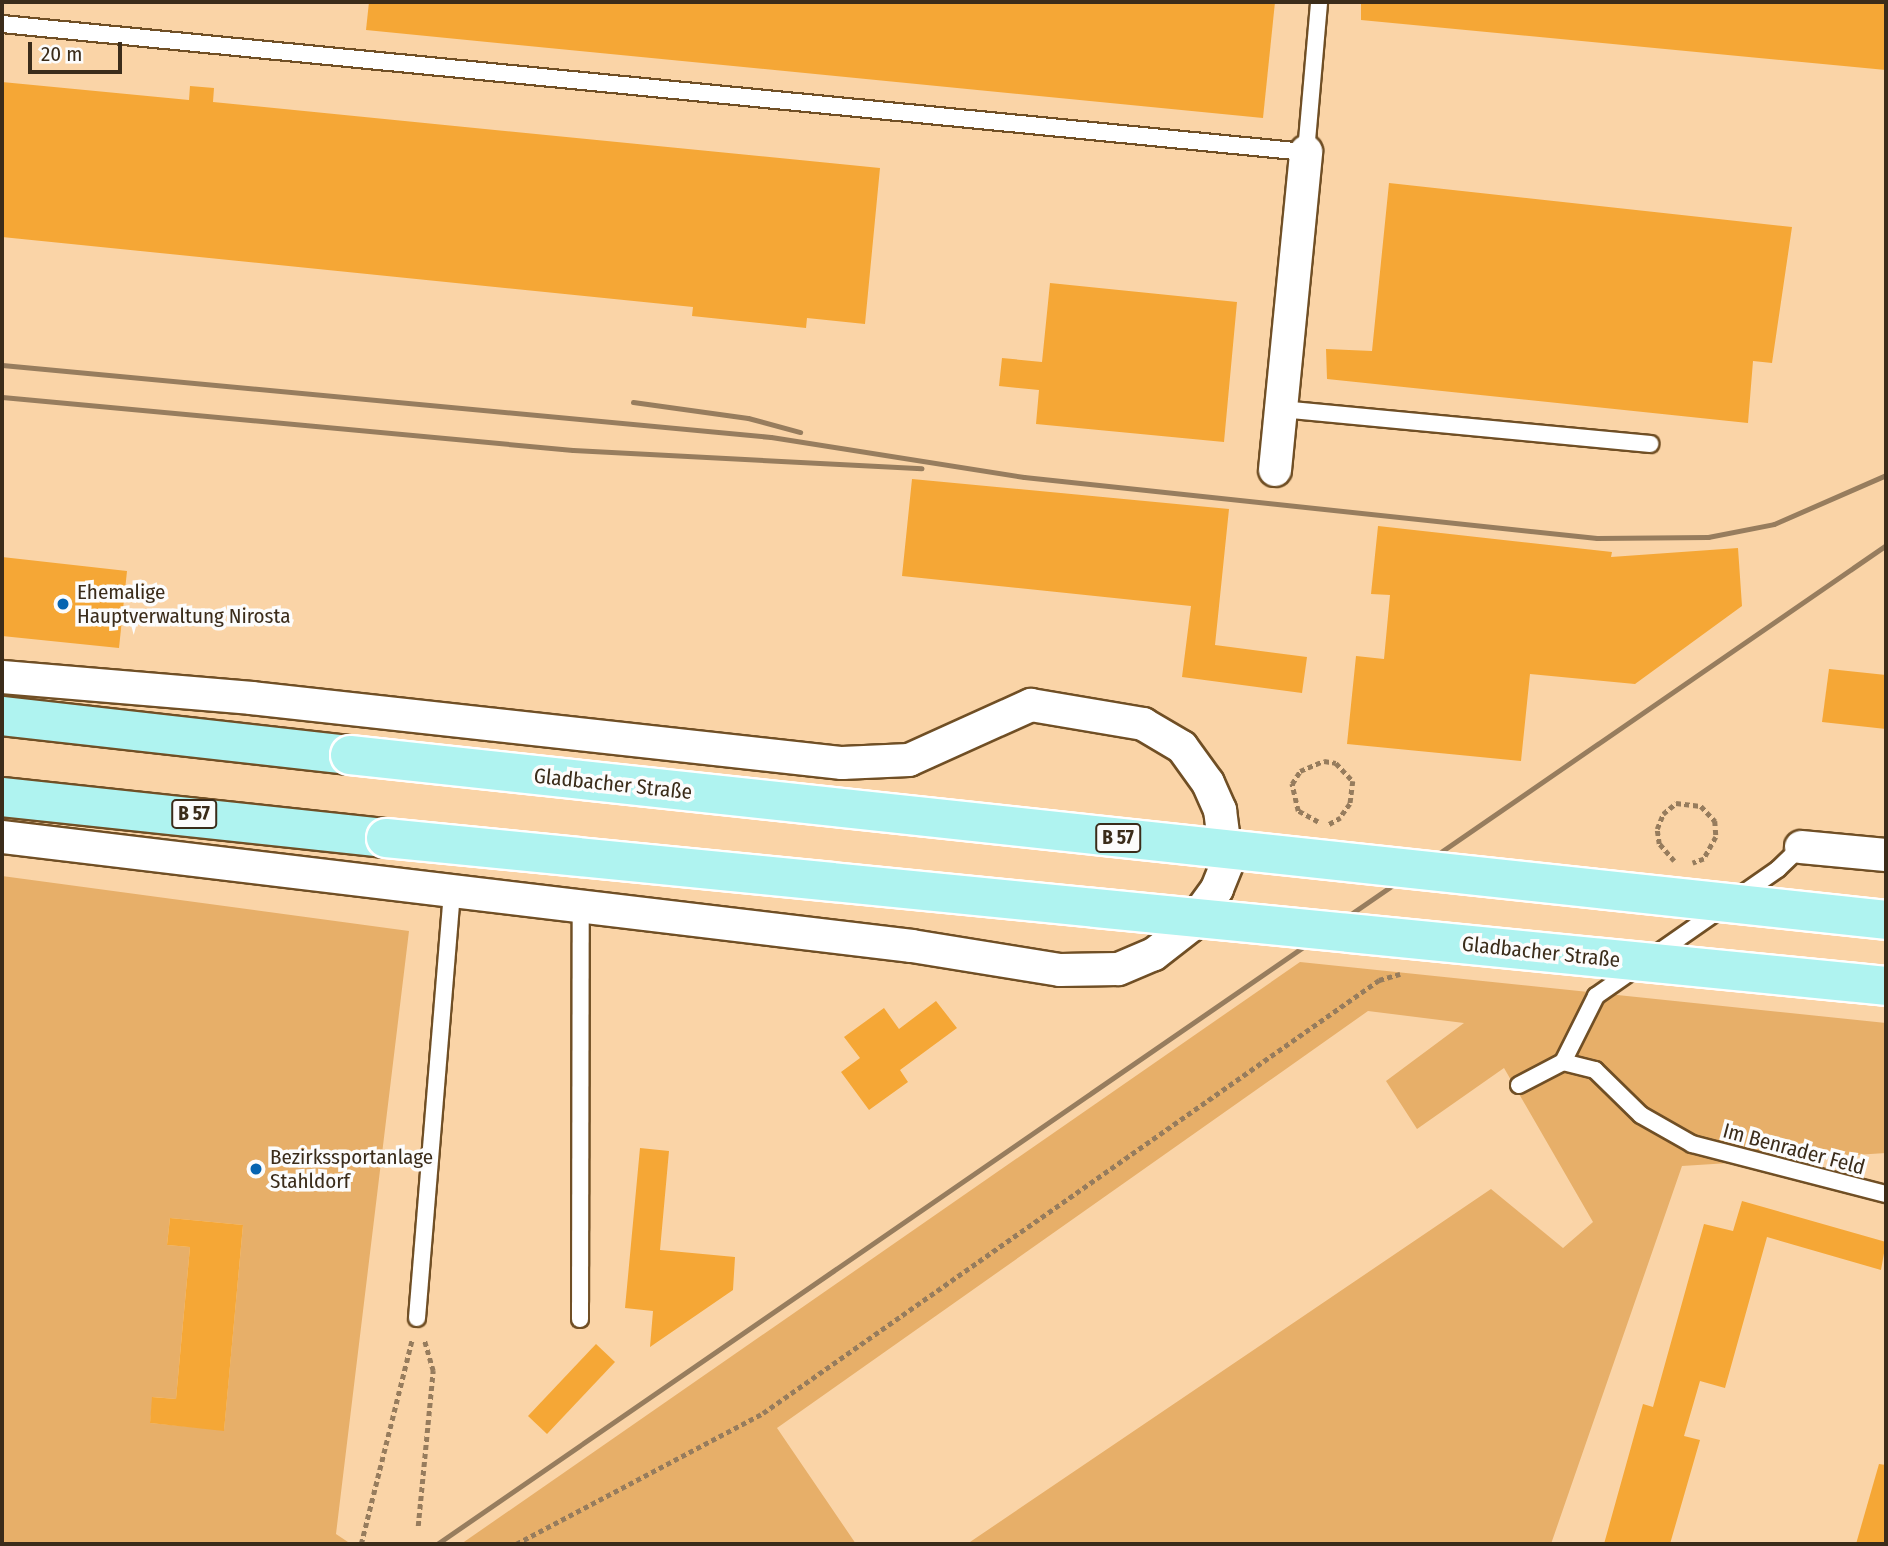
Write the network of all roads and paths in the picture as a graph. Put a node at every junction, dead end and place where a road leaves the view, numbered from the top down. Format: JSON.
{"nodes":[{"id":1,"x":1319,"y":2,"type":"edge"},
{"id":2,"x":2,"y":24,"type":"edge"},
{"id":3,"x":1306,"y":152,"type":"junction"},
{"id":4,"x":1281,"y":409,"type":"junction"},
{"id":5,"x":1650,"y":444,"type":"dead end"},
{"id":6,"x":1275,"y":470,"type":"dead end"},
{"id":7,"x":2,"y":677,"type":"edge"},
{"id":8,"x":2,"y":716,"type":"edge"},
{"id":9,"x":2,"y":797,"type":"edge"},
{"id":10,"x":1340,"y":818,"type":"dead end"},
{"id":11,"x":1325,"y":833,"type":"dead end"},
{"id":12,"x":2,"y":836,"type":"edge"},
{"id":13,"x":1801,"y":847,"type":"joint"},
{"id":14,"x":1886,"y":855,"type":"edge"},
{"id":15,"x":1674,"y":861,"type":"dead end"},
{"id":16,"x":1679,"y":869,"type":"dead end"},
{"id":17,"x":452,"y":891,"type":"junction"},
{"id":18,"x":581,"y":906,"type":"junction"},
{"id":19,"x":1886,"y":920,"type":"edge"},
{"id":20,"x":1405,"y":973,"type":"dead end"},
{"id":21,"x":1886,"y":986,"type":"edge"},
{"id":22,"x":1563,"y":1062,"type":"junction"},
{"id":23,"x":1519,"y":1085,"type":"dead end"},
{"id":24,"x":1886,"y":1194,"type":"edge"},
{"id":25,"x":417,"y":1318,"type":"junction"},
{"id":26,"x":580,"y":1319,"type":"dead end"},
{"id":27,"x":418,"y":1526,"type":"dead end"},
{"id":28,"x":361,"y":1544,"type":"edge"},
{"id":29,"x":516,"y":1544,"type":"edge"}],
"edges":[{"from":1,"to":3,"type":"lane"},
{"from":2,"to":3,"type":"lane"},
{"from":3,"to":4,"type":"street"},
{"from":4,"to":5,"type":"lane"},
{"from":4,"to":6,"type":"street"},
{"from":7,"to":18,"type":"street"},
{"from":8,"to":19,"type":"main road","name":"Gladbacher Straße","number":"B 57","bridge":true},
{"from":9,"to":21,"type":"main road","name":"Gladbacher Straße","number":"B 57","bridge":true},
{"from":10,"to":11,"type":"path","bridge":true},
{"from":12,"to":17,"type":"street"},
{"from":13,"to":14,"type":"street"},
{"from":13,"to":22,"type":"lane"},
{"from":15,"to":16,"type":"path","bridge":true},
{"from":17,"to":18,"type":"street"},
{"from":17,"to":25,"type":"lane"},
{"from":18,"to":26,"type":"lane"},
{"from":20,"to":29,"type":"path"},
{"from":22,"to":23,"type":"lane"},
{"from":22,"to":24,"type":"lane","name":"Im Benrader Feld"},
{"from":25,"to":27,"type":"path"},
{"from":25,"to":28,"type":"path"}]}
